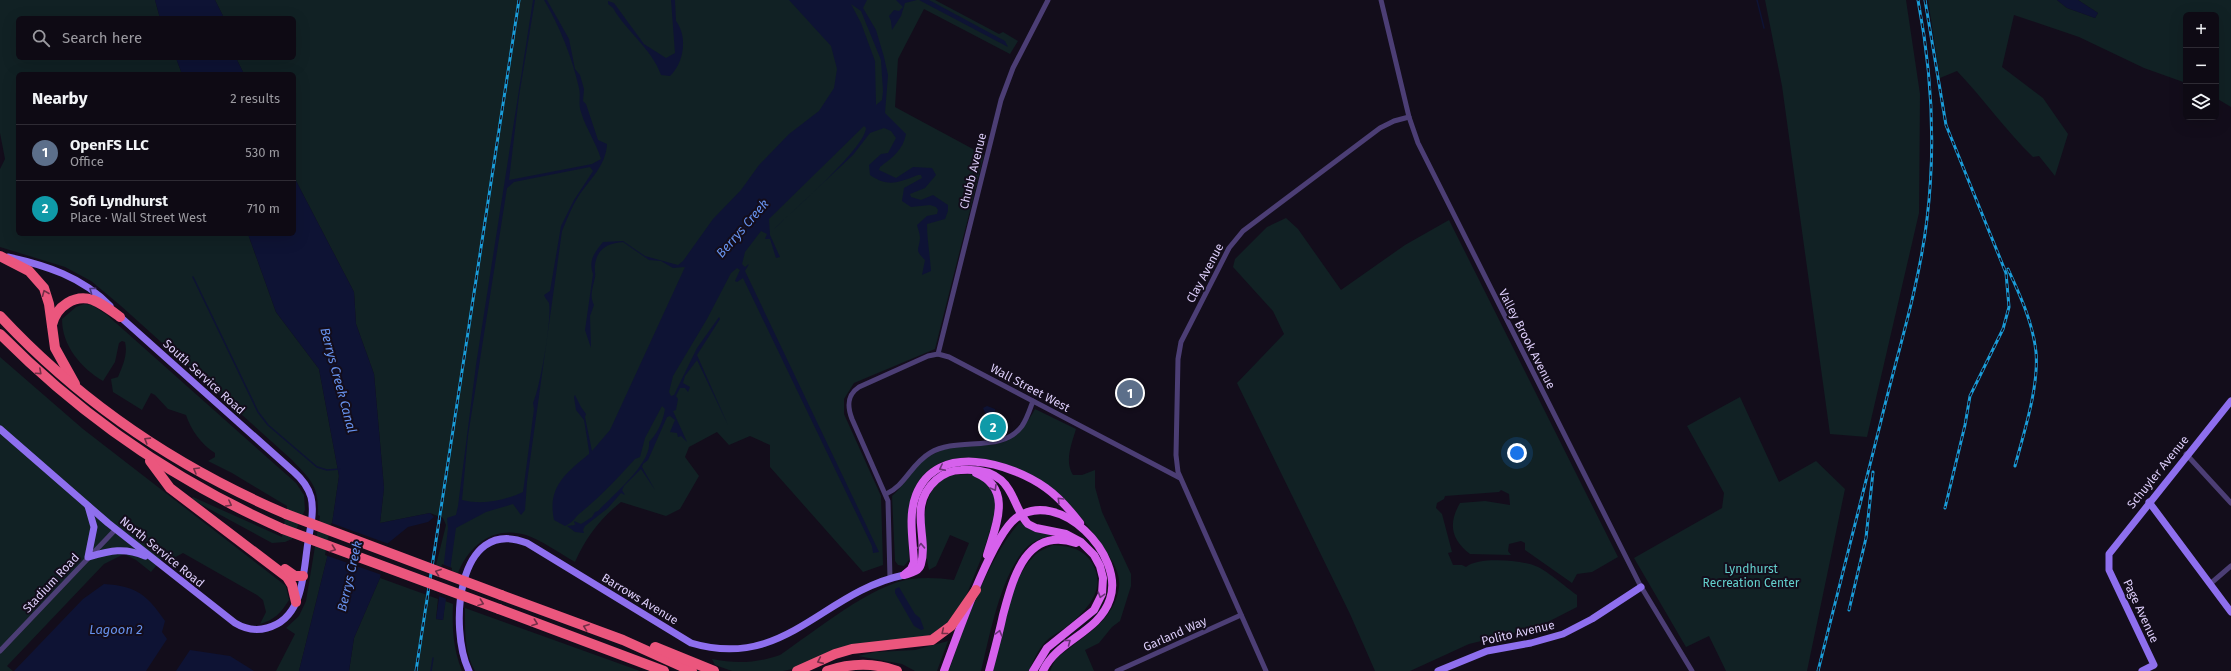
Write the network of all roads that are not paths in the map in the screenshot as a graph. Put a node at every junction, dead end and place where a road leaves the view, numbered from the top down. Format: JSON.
{"nodes":[{"id":1,"x":1048,"y":0,"type":"edge"},
{"id":2,"x":1380,"y":0,"type":"edge"},
{"id":3,"x":1409,"y":117,"type":"junction"},
{"id":4,"x":0,"y":255,"type":"edge"},
{"id":5,"x":0,"y":316,"type":"edge"},
{"id":6,"x":120,"y":317,"type":"junction"},
{"id":7,"x":52,"y":330,"type":"junction"},
{"id":8,"x":0,"y":334,"type":"edge"},
{"id":9,"x":0,"y":342,"type":"edge"},
{"id":10,"x":11,"y":345,"type":"junction"},
{"id":11,"x":938,"y":354,"type":"junction"},
{"id":12,"x":78,"y":389,"type":"junction"},
{"id":13,"x":1033,"y":401,"type":"junction"},
{"id":14,"x":2230,"y":403,"type":"edge"},
{"id":15,"x":0,"y":429,"type":"edge"},
{"id":16,"x":145,"y":454,"type":"junction"},
{"id":17,"x":2186,"y":454,"type":"junction"},
{"id":18,"x":962,"y":470,"type":"junction"},
{"id":19,"x":1180,"y":478,"type":"junction"},
{"id":20,"x":886,"y":494,"type":"junction"},
{"id":21,"x":188,"y":501,"type":"junction"},
{"id":22,"x":2149,"y":502,"type":"junction"},
{"id":23,"x":2231,"y":503,"type":"edge"},
{"id":24,"x":87,"y":504,"type":"junction"},
{"id":25,"x":1022,"y":515,"type":"junction"},
{"id":26,"x":116,"y":529,"type":"junction"},
{"id":27,"x":1094,"y":541,"type":"junction"},
{"id":28,"x":88,"y":557,"type":"junction"},
{"id":29,"x":1096,"y":558,"type":"junction"},
{"id":30,"x":153,"y":559,"type":"junction"},
{"id":31,"x":2108,"y":559,"type":"joint"},
{"id":32,"x":2231,"y":566,"type":"edge"},
{"id":33,"x":904,"y":575,"type":"junction"},
{"id":34,"x":303,"y":576,"type":"junction"},
{"id":35,"x":890,"y":578,"type":"junction"},
{"id":36,"x":2210,"y":584,"type":"junction"},
{"id":37,"x":978,"y":586,"type":"junction"},
{"id":38,"x":1641,"y":587,"type":"junction"},
{"id":39,"x":296,"y":602,"type":"junction"},
{"id":40,"x":2231,"y":612,"type":"edge"},
{"id":41,"x":1241,"y":615,"type":"junction"},
{"id":42,"x":795,"y":638,"type":"dead end"},
{"id":43,"x":623,"y":640,"type":"junction"},
{"id":44,"x":0,"y":651,"type":"edge"},
{"id":45,"x":733,"y":657,"type":"dead end"},
{"id":46,"x":2155,"y":668,"type":"edge"},
{"id":47,"x":469,"y":671,"type":"edge"},
{"id":48,"x":664,"y":671,"type":"edge"},
{"id":49,"x":692,"y":671,"type":"edge"},
{"id":50,"x":714,"y":671,"type":"edge"},
{"id":51,"x":797,"y":671,"type":"edge"},
{"id":52,"x":827,"y":671,"type":"edge"},
{"id":53,"x":897,"y":671,"type":"edge"},
{"id":54,"x":944,"y":671,"type":"edge"},
{"id":55,"x":989,"y":671,"type":"edge"},
{"id":56,"x":1033,"y":671,"type":"edge"},
{"id":57,"x":1043,"y":671,"type":"edge"},
{"id":58,"x":1117,"y":671,"type":"edge"},
{"id":59,"x":1266,"y":671,"type":"edge"},
{"id":60,"x":1438,"y":671,"type":"edge"},
{"id":61,"x":1692,"y":671,"type":"edge"},
{"id":62,"x":2142,"y":671,"type":"edge"}],
"edges":[{"from":1,"to":11,"type":"street","name":"Chubb Avenue"},
{"from":2,"to":3,"type":"street","name":"Valley Brook Avenue"},
{"from":3,"to":19,"type":"street","name":"Clay Avenue"},
{"from":3,"to":38,"type":"street","name":"Valley Brook Avenue"},
{"from":6,"to":4,"type":"street","name":"South Service Road","one_way":true},
{"from":7,"to":4,"type":"highway","one_way":true},
{"from":5,"to":12,"type":"highway"},
{"from":6,"to":7,"type":"highway"},
{"from":6,"to":34,"type":"street","name":"South Service Road"},
{"from":7,"to":12,"type":"highway"},
{"from":8,"to":10,"type":"highway"},
{"from":9,"to":10,"type":"highway"},
{"from":10,"to":16,"type":"highway","one_way":true},
{"from":11,"to":13,"type":"street","name":"Wall Street West"},
{"from":11,"to":20,"type":"street"},
{"from":43,"to":12,"type":"highway","one_way":true,"bridge":true},
{"from":13,"to":19,"type":"street","name":"Wall Street West"},
{"from":13,"to":20,"type":"street"},
{"from":14,"to":17,"type":"street","name":"Schuyler Avenue"},
{"from":15,"to":24,"type":"street","name":"North Service Road"},
{"from":16,"to":21,"type":"highway"},
{"from":16,"to":48,"type":"highway","one_way":true,"bridge":true},
{"from":17,"to":22,"type":"street","name":"Schuyler Avenue"},
{"from":17,"to":23,"type":"street"},
{"from":18,"to":25,"type":"main road"},
{"from":33,"to":18,"type":"main road","one_way":true},
{"from":18,"to":37,"type":"main road","one_way":true},
{"from":19,"to":41,"type":"street"},
{"from":20,"to":35,"type":"street"},
{"from":21,"to":34,"type":"highway"},
{"from":21,"to":39,"type":"highway"},
{"from":22,"to":31,"type":"street","name":"Schuyler Avenue"},
{"from":22,"to":36,"type":"street"},
{"from":24,"to":26,"type":"street","name":"North Service Road"},
{"from":24,"to":28,"type":"street"},
{"from":25,"to":27,"type":"main road"},
{"from":25,"to":29,"type":"main road"},
{"from":25,"to":37,"type":"main road"},
{"from":26,"to":28,"type":"street","name":"Stadium Road"},
{"from":26,"to":30,"type":"street","name":"North Service Road"},
{"from":27,"to":33,"type":"main road","one_way":true},
{"from":57,"to":27,"type":"main road","one_way":true},
{"from":28,"to":30,"type":"street"},
{"from":28,"to":44,"type":"street","name":"Stadium Road"},
{"from":55,"to":29,"type":"main road","one_way":true},
{"from":29,"to":56,"type":"main road","one_way":true},
{"from":30,"to":39,"type":"street","name":"North Service Road"},
{"from":31,"to":46,"type":"street","name":"Page Avenue"},
{"from":32,"to":36,"type":"street"},
{"from":33,"to":35,"type":"street"},
{"from":34,"to":39,"type":"street","name":"North Service Road"},
{"from":35,"to":42,"type":"street"},
{"from":36,"to":40,"type":"street"},
{"from":37,"to":51,"type":"highway","one_way":true},
{"from":37,"to":54,"type":"main road"},
{"from":38,"to":60,"type":"street","name":"Polito Avenue"},
{"from":38,"to":61,"type":"street","name":"Valley Brook Avenue"},
{"from":41,"to":58,"type":"street","name":"Garland Way"},
{"from":41,"to":59,"type":"street"},
{"from":43,"to":49,"type":"highway"},
{"from":43,"to":50,"type":"highway"},
{"from":45,"to":47,"type":"street","name":"Barrows Avenue"},
{"from":46,"to":62,"type":"street"},
{"from":52,"to":53,"type":"highway"}]}
